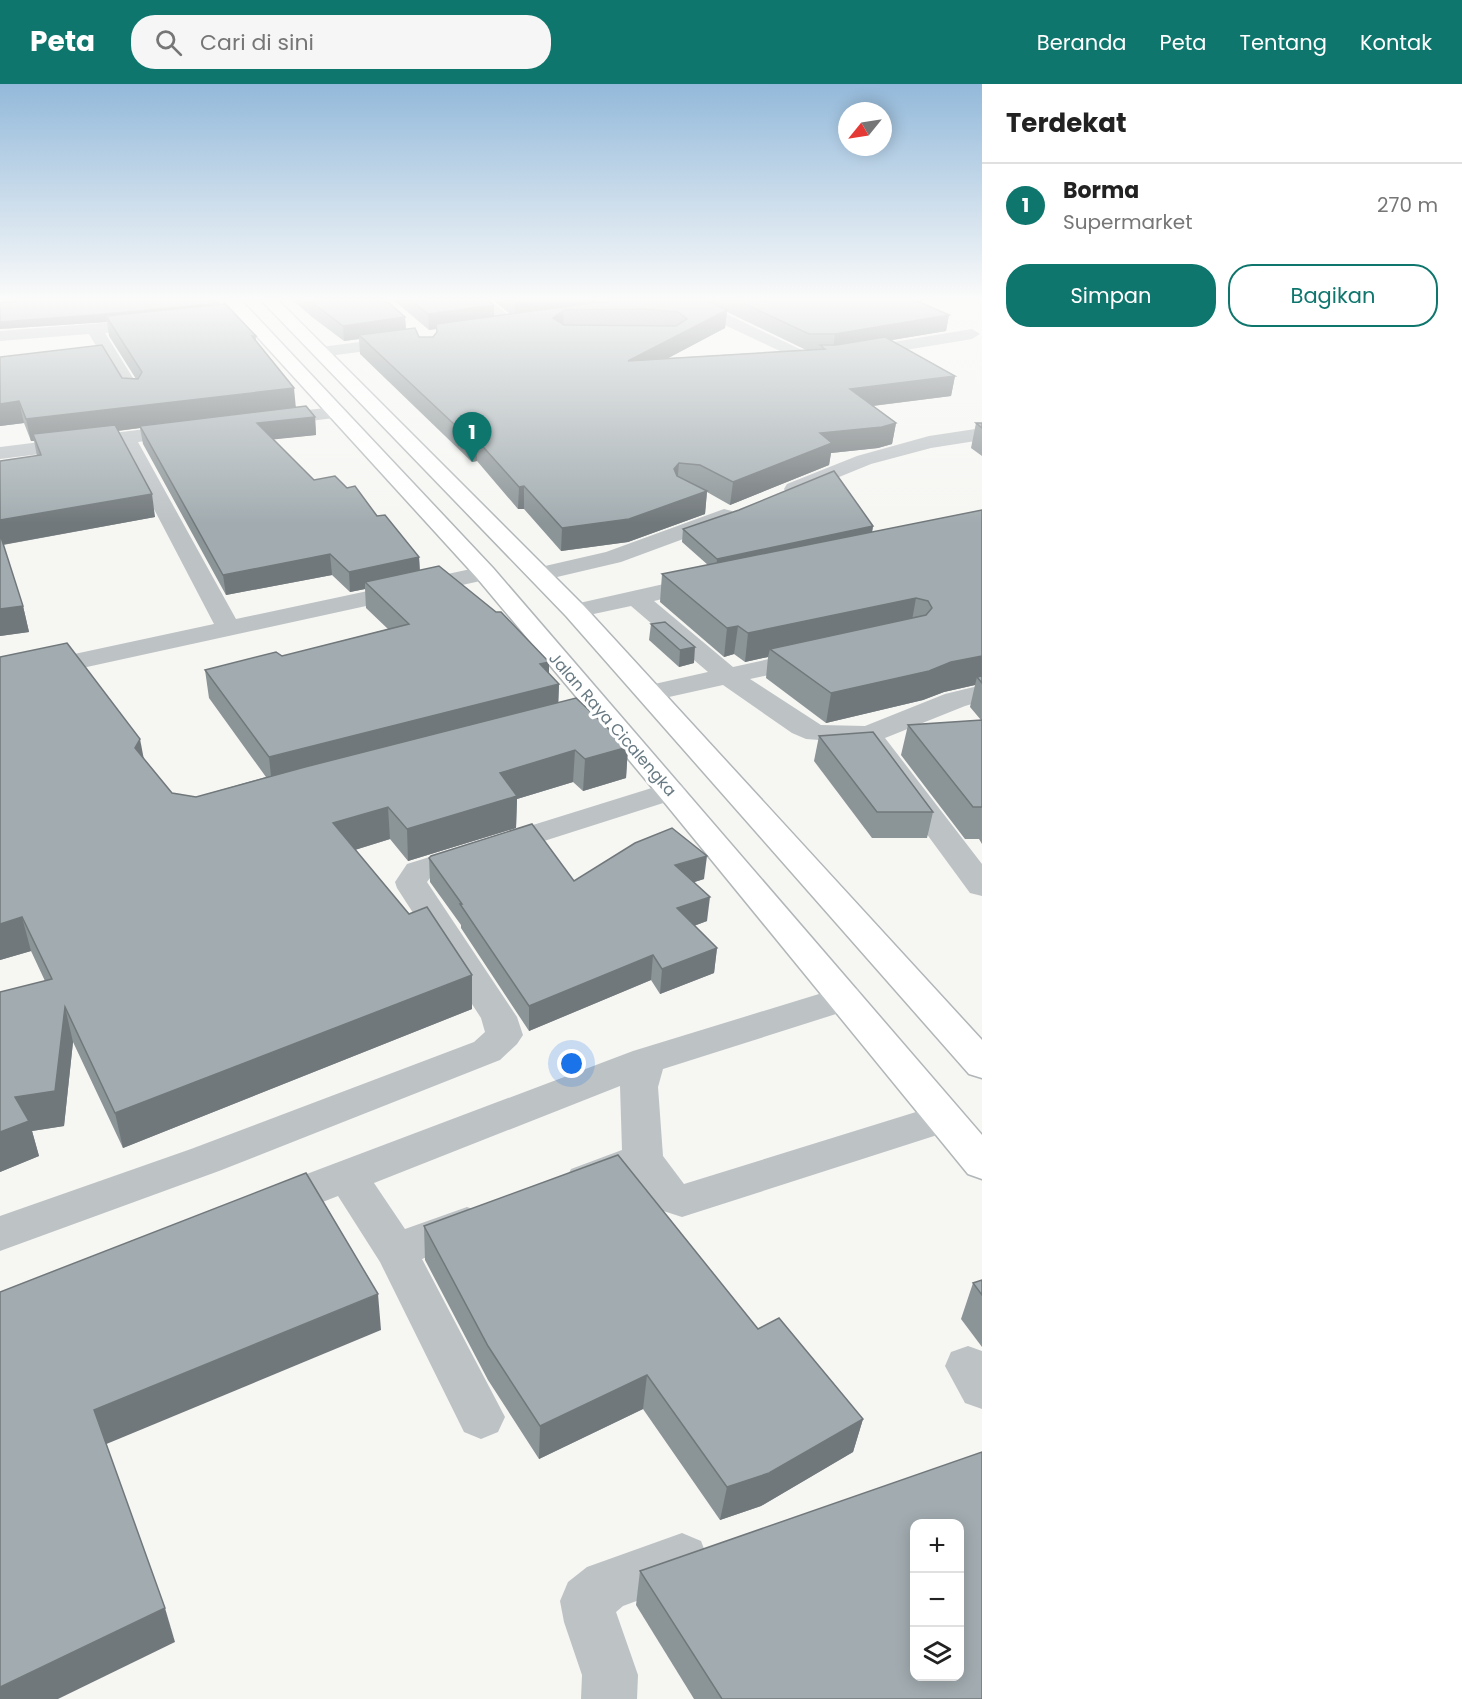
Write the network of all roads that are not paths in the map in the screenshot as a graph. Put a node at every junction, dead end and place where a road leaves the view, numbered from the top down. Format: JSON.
{"nodes":[{"id":1,"x":121,"y":372,"type":"edge"},
{"id":2,"x":298,"y":372,"type":"edge"},
{"id":3,"x":340,"y":372,"type":"edge"},
{"id":4,"x":134,"y":394,"type":"edge"},
{"id":5,"x":335,"y":413,"type":"junction"},
{"id":6,"x":254,"y":422,"type":"edge"},
{"id":7,"x":207,"y":428,"type":"edge"},
{"id":8,"x":982,"y":434,"type":"edge"},
{"id":9,"x":126,"y":437,"type":"junction"},
{"id":10,"x":0,"y":453,"type":"edge"},
{"id":11,"x":771,"y":498,"type":"edge"},
{"id":12,"x":704,"y":502,"type":"edge"},
{"id":13,"x":485,"y":573,"type":"junction"},
{"id":14,"x":540,"y":574,"type":"junction"},
{"id":15,"x":727,"y":578,"type":"edge"},
{"id":16,"x":635,"y":597,"type":"junction"},
{"id":17,"x":575,"y":611,"type":"junction"},
{"id":18,"x":229,"y":629,"type":"junction"},
{"id":19,"x":831,"y":654,"type":"edge"},
{"id":20,"x":729,"y":677,"type":"junction"},
{"id":21,"x":0,"y":678,"type":"edge"},
{"id":22,"x":651,"y":693,"type":"junction"},
{"id":23,"x":982,"y":693,"type":"edge"},
{"id":24,"x":868,"y":735,"type":"junction"},
{"id":25,"x":671,"y":790,"type":"junction"},
{"id":26,"x":982,"y":886,"type":"edge"},
{"id":27,"x":845,"y":998,"type":"junction"},
{"id":28,"x":646,"y":1061,"type":"junction"},
{"id":29,"x":982,"y":1064,"type":"edge"},
{"id":30,"x":945,"y":1118,"type":"junction"},
{"id":31,"x":643,"y":1159,"type":"junction"},
{"id":32,"x":982,"y":1163,"type":"edge"},
{"id":33,"x":347,"y":1176,"type":"junction"},
{"id":34,"x":553,"y":1192,"type":"edge"},
{"id":35,"x":508,"y":1209,"type":"edge"},
{"id":36,"x":235,"y":1219,"type":"edge"},
{"id":37,"x":0,"y":1234,"type":"edge"},
{"id":38,"x":396,"y":1251,"type":"junction"},
{"id":39,"x":481,"y":1417,"type":"dead end"},
{"id":40,"x":728,"y":1544,"type":"edge"},
{"id":41,"x":609,"y":1699,"type":"edge"}],
"edges":[{"from":1,"to":4,"type":"street"},
{"from":2,"to":5,"type":"highway","name":"Jalan Raya Cicalengka"},
{"from":3,"to":14,"type":"highway","name":"Jalan Raya Cicalengka"},
{"from":5,"to":6,"type":"street"},
{"from":5,"to":13,"type":"highway","name":"Jalan Raya Cicalengka"},
{"from":7,"to":9,"type":"street"},
{"from":8,"to":11,"type":"street"},
{"from":9,"to":10,"type":"street"},
{"from":9,"to":18,"type":"street"},
{"from":12,"to":14,"type":"street"},
{"from":13,"to":18,"type":"street"},
{"from":13,"to":25,"type":"highway","name":"Jalan Raya Cicalengka"},
{"from":14,"to":17,"type":"highway","name":"Jalan Raya Cicalengka"},
{"from":15,"to":16,"type":"street"},
{"from":16,"to":17,"type":"street"},
{"from":16,"to":20,"type":"street"},
{"from":17,"to":22,"type":"highway","name":"Jalan Raya Cicalengka"},
{"from":18,"to":21,"type":"street"},
{"from":19,"to":20,"type":"street"},
{"from":20,"to":22,"type":"street"},
{"from":20,"to":24,"type":"street"},
{"from":22,"to":29,"type":"highway","name":"Jalan Raya Cicalengka"},
{"from":23,"to":24,"type":"street"},
{"from":24,"to":26,"type":"street"},
{"from":25,"to":27,"type":"highway","name":"Jalan Raya Cicalengka"},
{"from":25,"to":37,"type":"street"},
{"from":27,"to":28,"type":"street"},
{"from":27,"to":30,"type":"highway","name":"Jalan Raya Cicalengka"},
{"from":28,"to":31,"type":"street"},
{"from":28,"to":33,"type":"street"},
{"from":30,"to":31,"type":"street"},
{"from":30,"to":32,"type":"highway","name":"Jalan Raya Cicalengka"},
{"from":31,"to":34,"type":"street"},
{"from":33,"to":36,"type":"street"},
{"from":33,"to":38,"type":"street"},
{"from":35,"to":38,"type":"street"},
{"from":38,"to":39,"type":"street"},
{"from":40,"to":41,"type":"street"}]}
